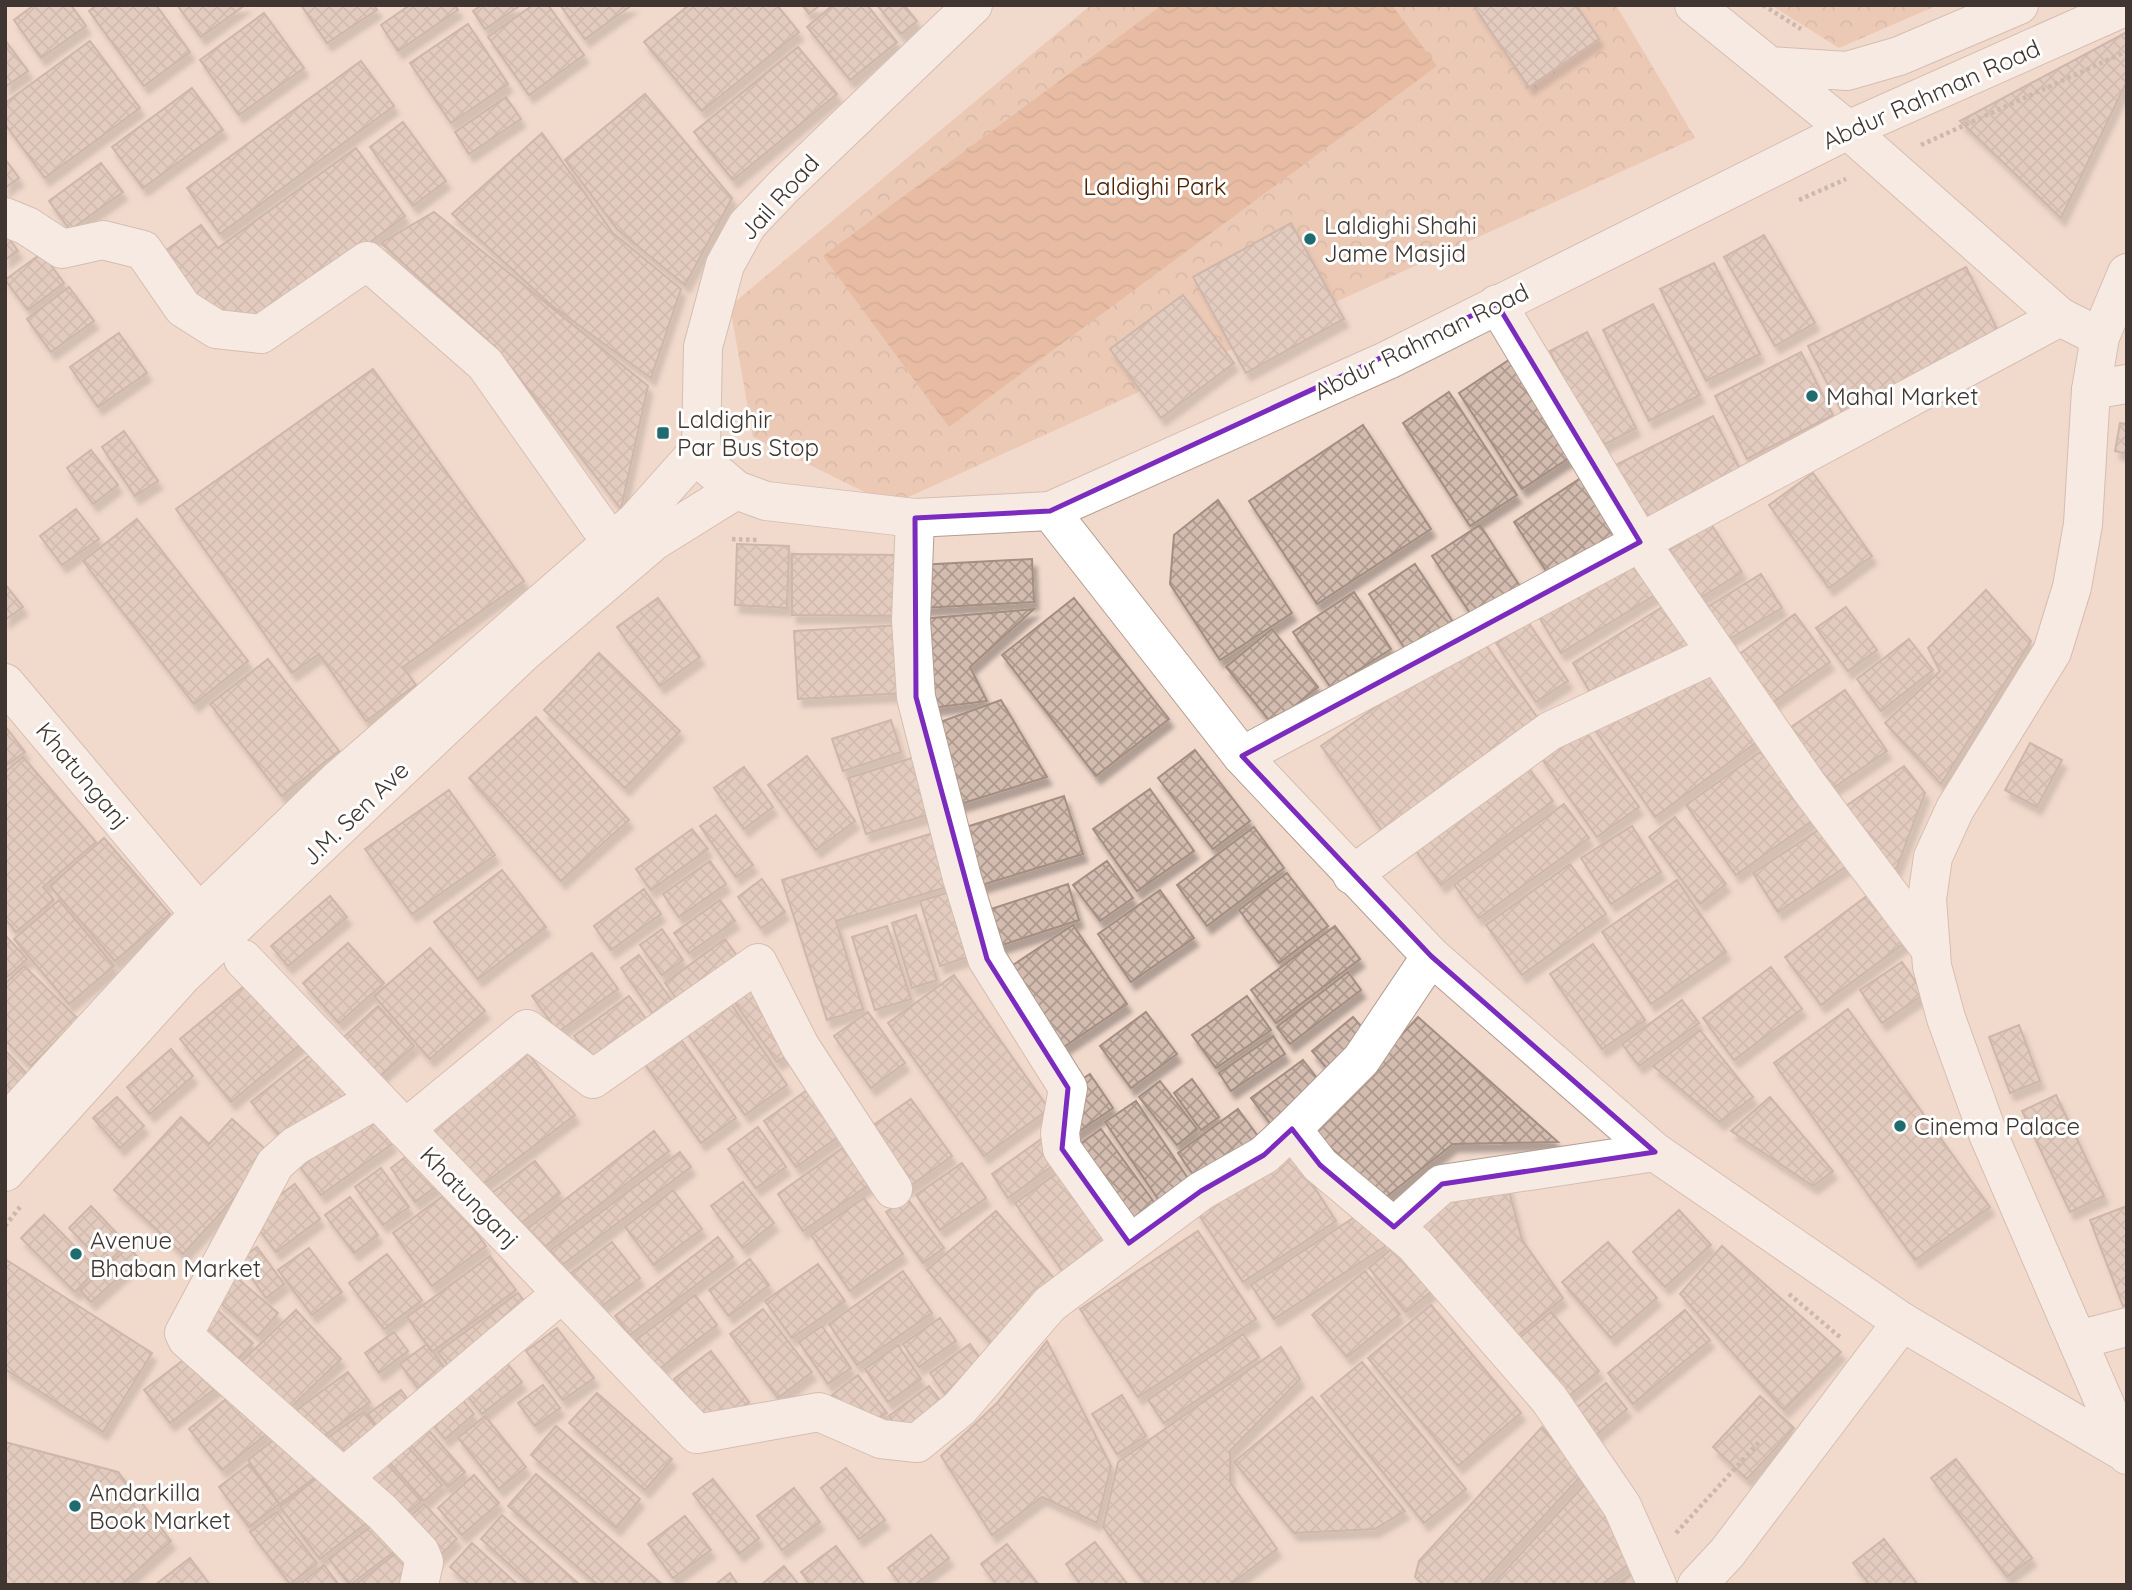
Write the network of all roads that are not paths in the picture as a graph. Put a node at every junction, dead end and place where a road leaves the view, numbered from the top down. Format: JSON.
{"nodes":[{"id":1,"x":972,"y":5,"type":"edge"},
{"id":2,"x":1694,"y":5,"type":"edge"},
{"id":3,"x":2019,"y":5,"type":"edge"},
{"id":4,"x":2127,"y":6,"type":"edge"},
{"id":5,"x":1770,"y":65,"type":"junction"},
{"id":6,"x":1848,"y":130,"type":"junction"},
{"id":7,"x":5,"y":217,"type":"edge"},
{"id":8,"x":2127,"y":274,"type":"edge"},
{"id":9,"x":1497,"y":304,"type":"junction"},
{"id":10,"x":2060,"y":317,"type":"junction"},
{"id":11,"x":2100,"y":337,"type":"junction"},
{"id":12,"x":2109,"y":387,"type":"edge"},
{"id":13,"x":701,"y":448,"type":"junction"},
{"id":14,"x":736,"y":490,"type":"junction"},
{"id":15,"x":1050,"y":512,"type":"junction"},
{"id":16,"x":915,"y":518,"type":"junction"},
{"id":17,"x":611,"y":541,"type":"junction"},
{"id":18,"x":1640,"y":542,"type":"junction"},
{"id":19,"x":1716,"y":653,"type":"junction"},
{"id":20,"x":5,"y":683,"type":"edge"},
{"id":21,"x":1241,"y":756,"type":"junction"},
{"id":22,"x":1352,"y":875,"type":"junction"},
{"id":23,"x":187,"y":899,"type":"dead end"},
{"id":24,"x":1931,"y":950,"type":"junction"},
{"id":25,"x":1431,"y":956,"type":"junction"},
{"id":26,"x":243,"y":959,"type":"dead end"},
{"id":27,"x":377,"y":1099,"type":"junction"},
{"id":28,"x":5,"y":1125,"type":"edge"},
{"id":29,"x":405,"y":1129,"type":"junction"},
{"id":30,"x":1292,"y":1129,"type":"junction"},
{"id":31,"x":1655,"y":1152,"type":"junction"},
{"id":32,"x":14,"y":1188,"type":"edge"},
{"id":33,"x":893,"y":1189,"type":"dead end"},
{"id":34,"x":1394,"y":1227,"type":"junction"},
{"id":35,"x":1129,"y":1243,"type":"junction"},
{"id":36,"x":562,"y":1293,"type":"junction"},
{"id":37,"x":1902,"y":1322,"type":"junction"},
{"id":38,"x":2127,"y":1327,"type":"edge"},
{"id":39,"x":2078,"y":1340,"type":"junction"},
{"id":40,"x":2127,"y":1454,"type":"edge"},
{"id":41,"x":344,"y":1477,"type":"junction"},
{"id":42,"x":419,"y":1585,"type":"edge"},
{"id":43,"x":1657,"y":1585,"type":"edge"},
{"id":44,"x":1697,"y":1585,"type":"edge"}],
"edges":[{"from":1,"to":13,"type":"street","name":"Jail Road"},
{"from":2,"to":5,"type":"street"},
{"from":3,"to":5,"type":"street"},
{"from":4,"to":6,"type":"street","name":"Abdur Rahman Road"},
{"from":5,"to":6,"type":"street"},
{"from":6,"to":9,"type":"street","name":"Abdur Rahman Road"},
{"from":6,"to":10,"type":"street"},
{"from":7,"to":17,"type":"street"},
{"from":8,"to":11,"type":"street"},
{"from":9,"to":15,"type":"street","name":"Abdur Rahman Road"},
{"from":9,"to":18,"type":"street"},
{"from":10,"to":11,"type":"street"},
{"from":10,"to":18,"type":"street"},
{"from":11,"to":12,"type":"street"},
{"from":12,"to":24,"type":"street"},
{"from":13,"to":14,"type":"street","name":"Abdur Rahman Road"},
{"from":13,"to":17,"type":"street","name":"J.M. Sen Ave"},
{"from":14,"to":16,"type":"street","name":"Abdur Rahman Road"},
{"from":14,"to":32,"type":"street","name":"J.M. Sen Ave"},
{"from":15,"to":16,"type":"street","name":"Abdur Rahman Road"},
{"from":15,"to":21,"type":"street"},
{"from":16,"to":35,"type":"street"},
{"from":17,"to":28,"type":"street","name":"J.M. Sen Ave"},
{"from":18,"to":19,"type":"street"},
{"from":18,"to":21,"type":"street"},
{"from":19,"to":22,"type":"street"},
{"from":19,"to":24,"type":"street"},
{"from":20,"to":23,"type":"street","name":"Khatunganj"},
{"from":21,"to":22,"type":"street"},
{"from":22,"to":25,"type":"street"},
{"from":24,"to":39,"type":"street"},
{"from":25,"to":30,"type":"street"},
{"from":25,"to":31,"type":"street"},
{"from":26,"to":27,"type":"street","name":"Khatunganj"},
{"from":27,"to":29,"type":"street","name":"Khatunganj"},
{"from":27,"to":41,"type":"street"},
{"from":29,"to":33,"type":"street"},
{"from":29,"to":36,"type":"street","name":"Khatunganj"},
{"from":30,"to":34,"type":"street"},
{"from":30,"to":35,"type":"street"},
{"from":31,"to":34,"type":"street"},
{"from":31,"to":37,"type":"street"},
{"from":34,"to":43,"type":"street"},
{"from":35,"to":36,"type":"street","name":"Khatunganj"},
{"from":36,"to":41,"type":"street"},
{"from":37,"to":40,"type":"street"},
{"from":37,"to":44,"type":"street"},
{"from":38,"to":39,"type":"street"},
{"from":39,"to":40,"type":"street"},
{"from":41,"to":42,"type":"street"}]}
